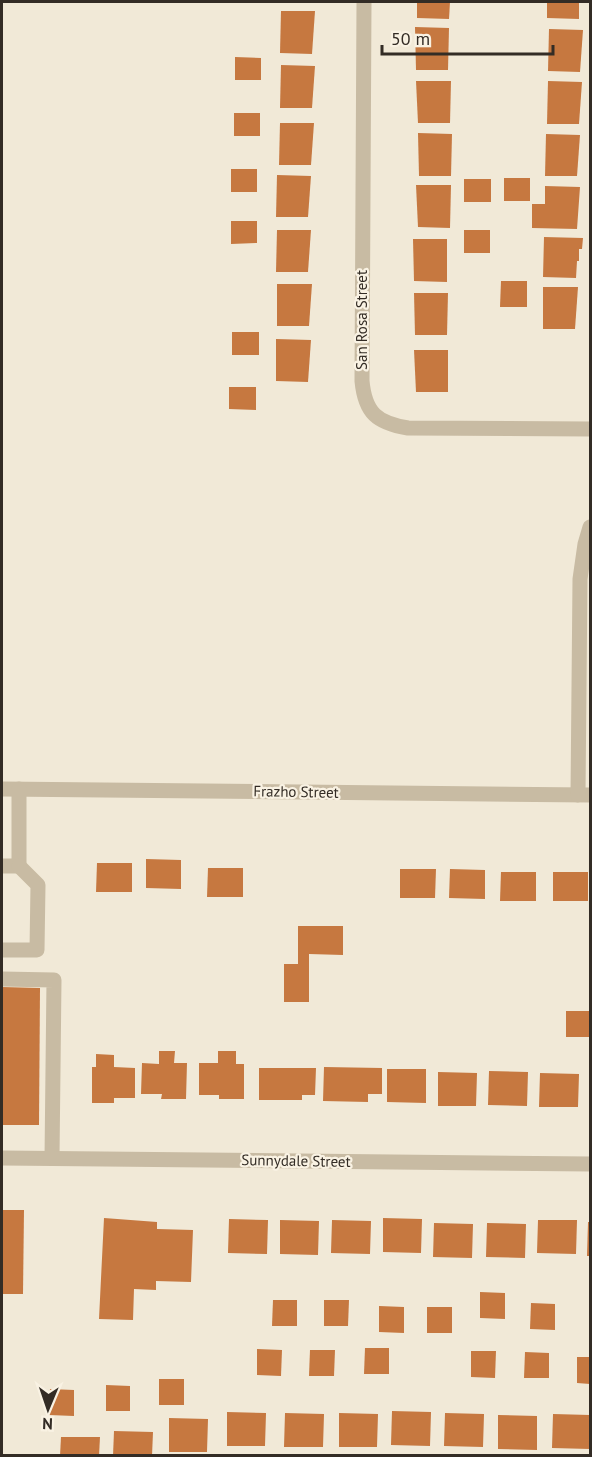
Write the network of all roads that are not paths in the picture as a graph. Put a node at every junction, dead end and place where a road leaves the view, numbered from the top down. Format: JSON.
{"nodes":[{"id":1,"x":364,"y":2,"type":"edge"},
{"id":2,"x":591,"y":429,"type":"edge"},
{"id":3,"x":591,"y":527,"type":"edge"},
{"id":4,"x":2,"y":789,"type":"edge"},
{"id":5,"x":19,"y":789,"type":"junction"},
{"id":6,"x":584,"y":795,"type":"edge"},
{"id":7,"x":2,"y":866,"type":"edge"},
{"id":8,"x":19,"y":866,"type":"junction"},
{"id":9,"x":2,"y":950,"type":"edge"},
{"id":10,"x":2,"y":979,"type":"edge"},
{"id":11,"x":2,"y":1158,"type":"edge"},
{"id":12,"x":52,"y":1158,"type":"junction"},
{"id":13,"x":591,"y":1164,"type":"edge"}],
"edges":[{"from":1,"to":2,"type":"street","name":"San Rosa Street"},
{"from":3,"to":6,"type":"street"},
{"from":4,"to":5,"type":"street","name":"Frazho Street"},
{"from":5,"to":6,"type":"street","name":"Frazho Street"},
{"from":5,"to":8,"type":"street"},
{"from":7,"to":8,"type":"street"},
{"from":8,"to":9,"type":"street"},
{"from":10,"to":12,"type":"street"},
{"from":11,"to":12,"type":"street","name":"Sunnydale Street"},
{"from":12,"to":13,"type":"street","name":"Sunnydale Street"}]}
